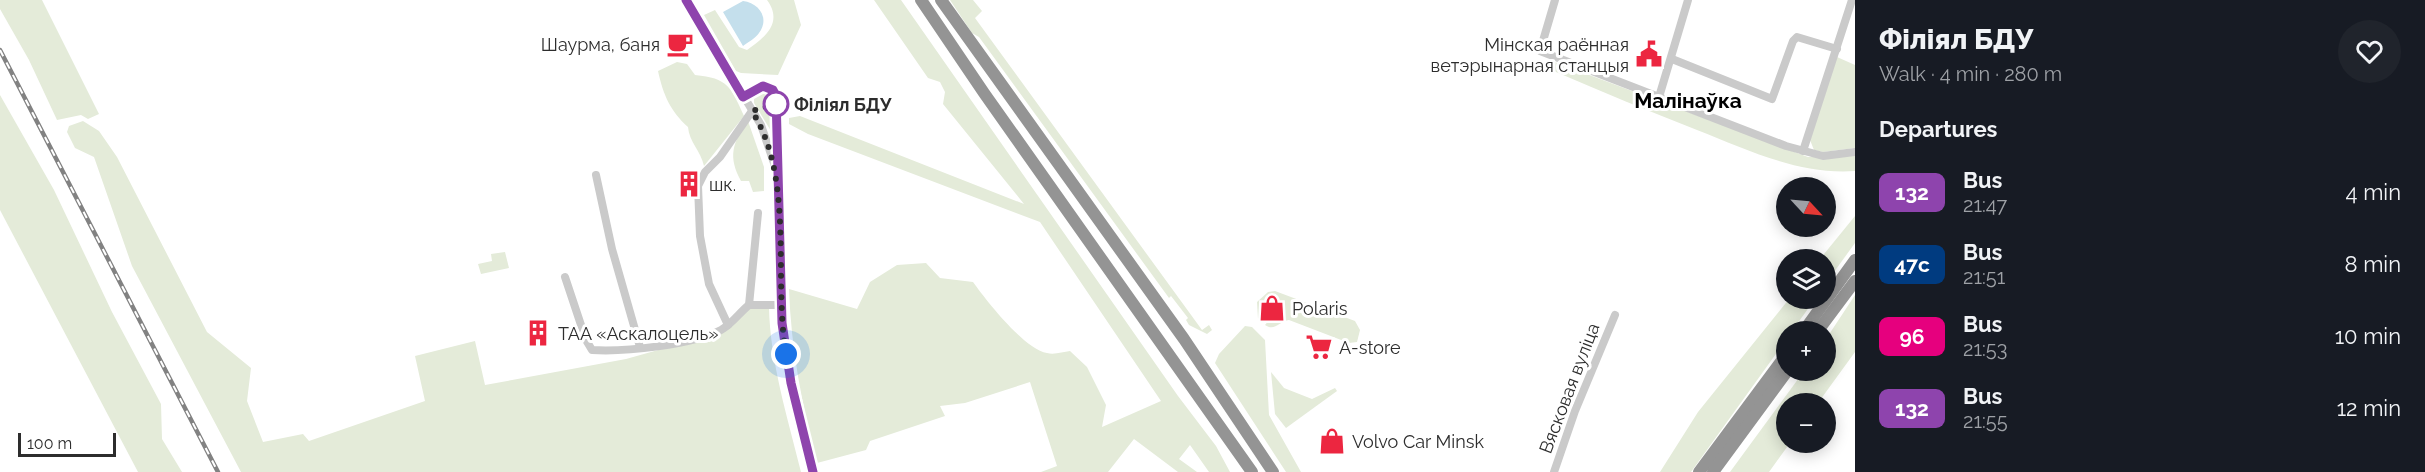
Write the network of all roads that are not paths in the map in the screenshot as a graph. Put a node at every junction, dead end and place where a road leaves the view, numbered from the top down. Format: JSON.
{"nodes":[{"id":1,"x":686,"y":0,"type":"edge"},
{"id":2,"x":921,"y":0,"type":"edge"},
{"id":3,"x":941,"y":0,"type":"edge"},
{"id":4,"x":1555,"y":0,"type":"edge"},
{"id":5,"x":1688,"y":0,"type":"edge"},
{"id":6,"x":1852,"y":0,"type":"edge"},
{"id":7,"x":1837,"y":49,"type":"junction"},
{"id":8,"x":1672,"y":59,"type":"junction"},
{"id":9,"x":1659,"y":97,"type":"junction"},
{"id":10,"x":752,"y":111,"type":"junction"},
{"id":11,"x":1803,"y":151,"type":"junction"},
{"id":12,"x":1855,"y":152,"type":"edge"},
{"id":13,"x":596,"y":175,"type":"dead end"},
{"id":14,"x":758,"y":213,"type":"dead end"},
{"id":15,"x":1855,"y":260,"type":"edge"},
{"id":16,"x":565,"y":277,"type":"dead end"},
{"id":17,"x":1855,"y":281,"type":"edge"},
{"id":18,"x":749,"y":305,"type":"junction"},
{"id":19,"x":781,"y":305,"type":"junction"},
{"id":20,"x":1616,"y":315,"type":"dead end"},
{"id":21,"x":1811,"y":321,"type":"edge"},
{"id":22,"x":1825,"y":321,"type":"edge"},
{"id":23,"x":728,"y":325,"type":"junction"},
{"id":24,"x":640,"y":346,"type":"junction"},
{"id":25,"x":1776,"y":368,"type":"edge"},
{"id":26,"x":1780,"y":381,"type":"edge"},
{"id":27,"x":1225,"y":434,"type":"junction"},
{"id":28,"x":1739,"y":435,"type":"junction"},
{"id":29,"x":812,"y":470,"type":"edge"},
{"id":30,"x":1240,"y":472,"type":"edge"},
{"id":31,"x":1252,"y":472,"type":"edge"},
{"id":32,"x":1273,"y":472,"type":"edge"},
{"id":33,"x":1554,"y":472,"type":"edge"},
{"id":34,"x":1699,"y":472,"type":"edge"},
{"id":35,"x":1713,"y":472,"type":"edge"},
{"id":36,"x":1720,"y":472,"type":"edge"}],
"edges":[{"from":1,"to":10,"type":"street"},
{"from":2,"to":27,"type":"highway"},
{"from":3,"to":32,"type":"highway"},
{"from":4,"to":9,"type":"street"},
{"from":5,"to":8,"type":"street"},
{"from":6,"to":7,"type":"street"},
{"from":7,"to":8,"type":"street"},
{"from":7,"to":11,"type":"street"},
{"from":8,"to":9,"type":"street"},
{"from":9,"to":11,"type":"street"},
{"from":10,"to":19,"type":"street"},
{"from":10,"to":23,"type":"street"},
{"from":11,"to":12,"type":"street"},
{"from":13,"to":24,"type":"street"},
{"from":14,"to":18,"type":"street"},
{"from":15,"to":21,"type":"highway"},
{"from":16,"to":24,"type":"street"},
{"from":17,"to":22,"type":"highway"},
{"from":18,"to":19,"type":"street"},
{"from":18,"to":23,"type":"street"},
{"from":19,"to":29,"type":"street"},
{"from":20,"to":33,"type":"street","name":"Вясковая вуліца"},
{"from":23,"to":24,"type":"street"},
{"from":25,"to":34,"type":"highway"},
{"from":26,"to":28,"type":"highway"},
{"from":27,"to":30,"type":"highway"},
{"from":27,"to":31,"type":"highway"},
{"from":28,"to":35,"type":"highway"},
{"from":28,"to":36,"type":"highway"}]}
